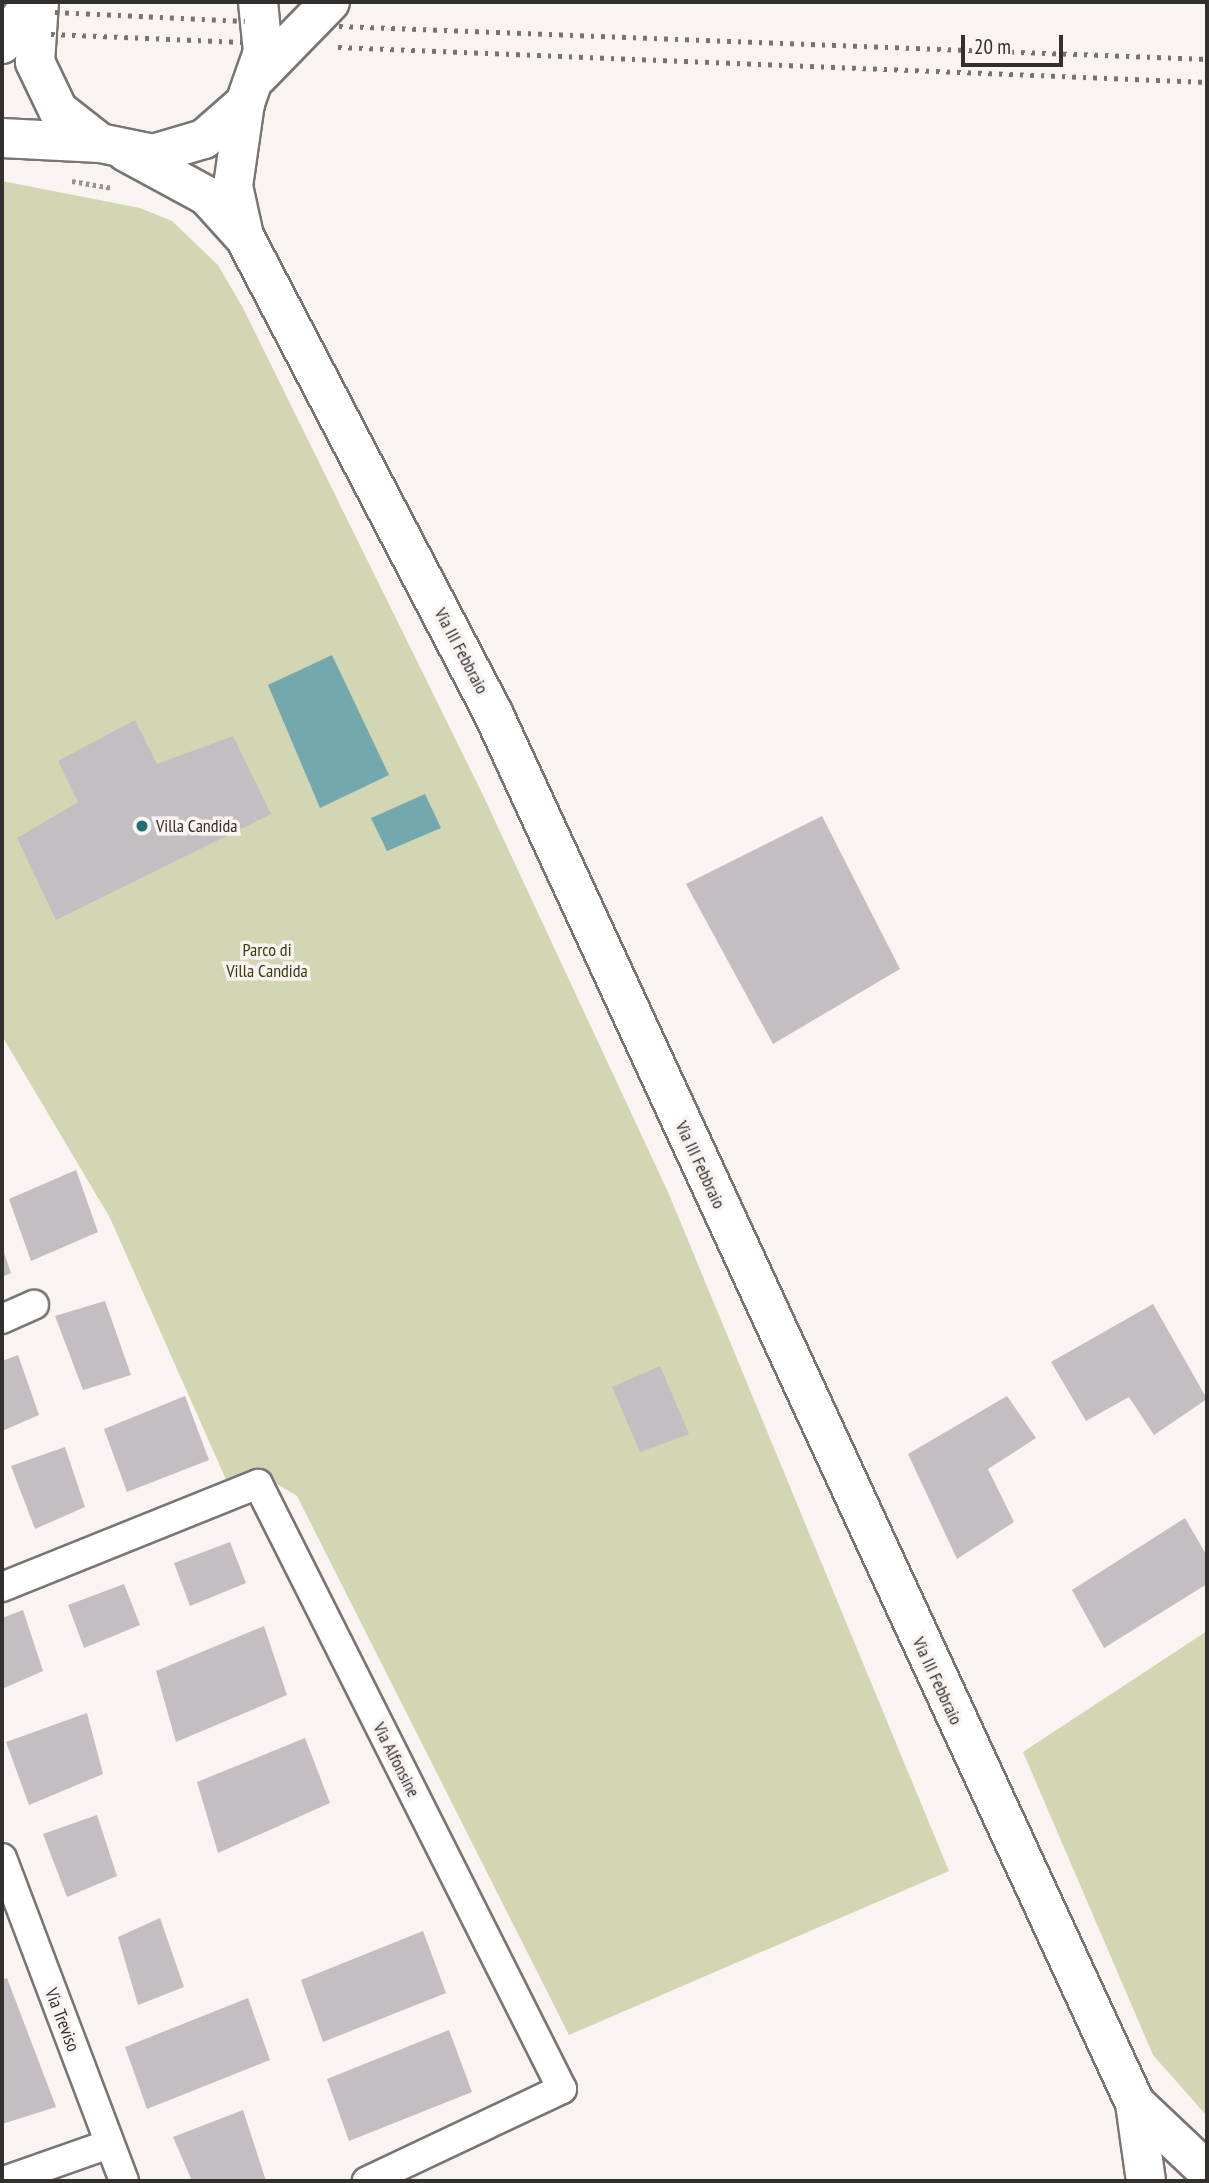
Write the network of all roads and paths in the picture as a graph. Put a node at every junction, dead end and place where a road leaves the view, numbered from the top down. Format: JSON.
{"nodes":[{"id":1,"x":32,"y":2,"type":"edge"},
{"id":2,"x":39,"y":2,"type":"edge"},
{"id":3,"x":258,"y":2,"type":"edge"},
{"id":4,"x":330,"y":2,"type":"edge"},
{"id":5,"x":2,"y":44,"type":"edge"},
{"id":6,"x":251,"y":90,"type":"junction"},
{"id":7,"x":2,"y":138,"type":"edge"},
{"id":8,"x":113,"y":148,"type":"junction"},
{"id":9,"x":56,"y":178,"type":"dead end"},
{"id":10,"x":118,"y":189,"type":"dead end"},
{"id":11,"x":245,"y":238,"type":"junction"},
{"id":12,"x":34,"y":1305,"type":"dead end"},
{"id":13,"x":2,"y":1319,"type":"edge"},
{"id":14,"x":2,"y":1587,"type":"edge"},
{"id":15,"x":2,"y":1858,"type":"edge"},
{"id":16,"x":1135,"y":2103,"type":"junction"},
{"id":17,"x":109,"y":2144,"type":"junction"},
{"id":18,"x":1207,"y":2171,"type":"edge"},
{"id":19,"x":4,"y":2181,"type":"edge"},
{"id":20,"x":124,"y":2181,"type":"edge"},
{"id":21,"x":368,"y":2181,"type":"edge"},
{"id":22,"x":1146,"y":2181,"type":"edge"}],
"edges":[{"from":1,"to":5,"type":"main road"},
{"from":2,"to":8,"type":"main road"},
{"from":3,"to":6,"type":"main road"},
{"from":4,"to":6,"type":"main road"},
{"from":6,"to":8,"type":"main road"},
{"from":6,"to":11,"type":"main road"},
{"from":7,"to":8,"type":"main road"},
{"from":8,"to":11,"type":"main road"},
{"from":9,"to":10,"type":"path"},
{"from":11,"to":16,"type":"main road","name":"Via III Febbraio"},
{"from":12,"to":13,"type":"street"},
{"from":14,"to":21,"type":"street","name":"Via Alfonsine"},
{"from":15,"to":17,"type":"street","name":"Via Treviso"},
{"from":16,"to":18,"type":"main road"},
{"from":16,"to":22,"type":"main road"},
{"from":17,"to":19,"type":"street"},
{"from":17,"to":20,"type":"street","name":"Via Treviso"}]}
